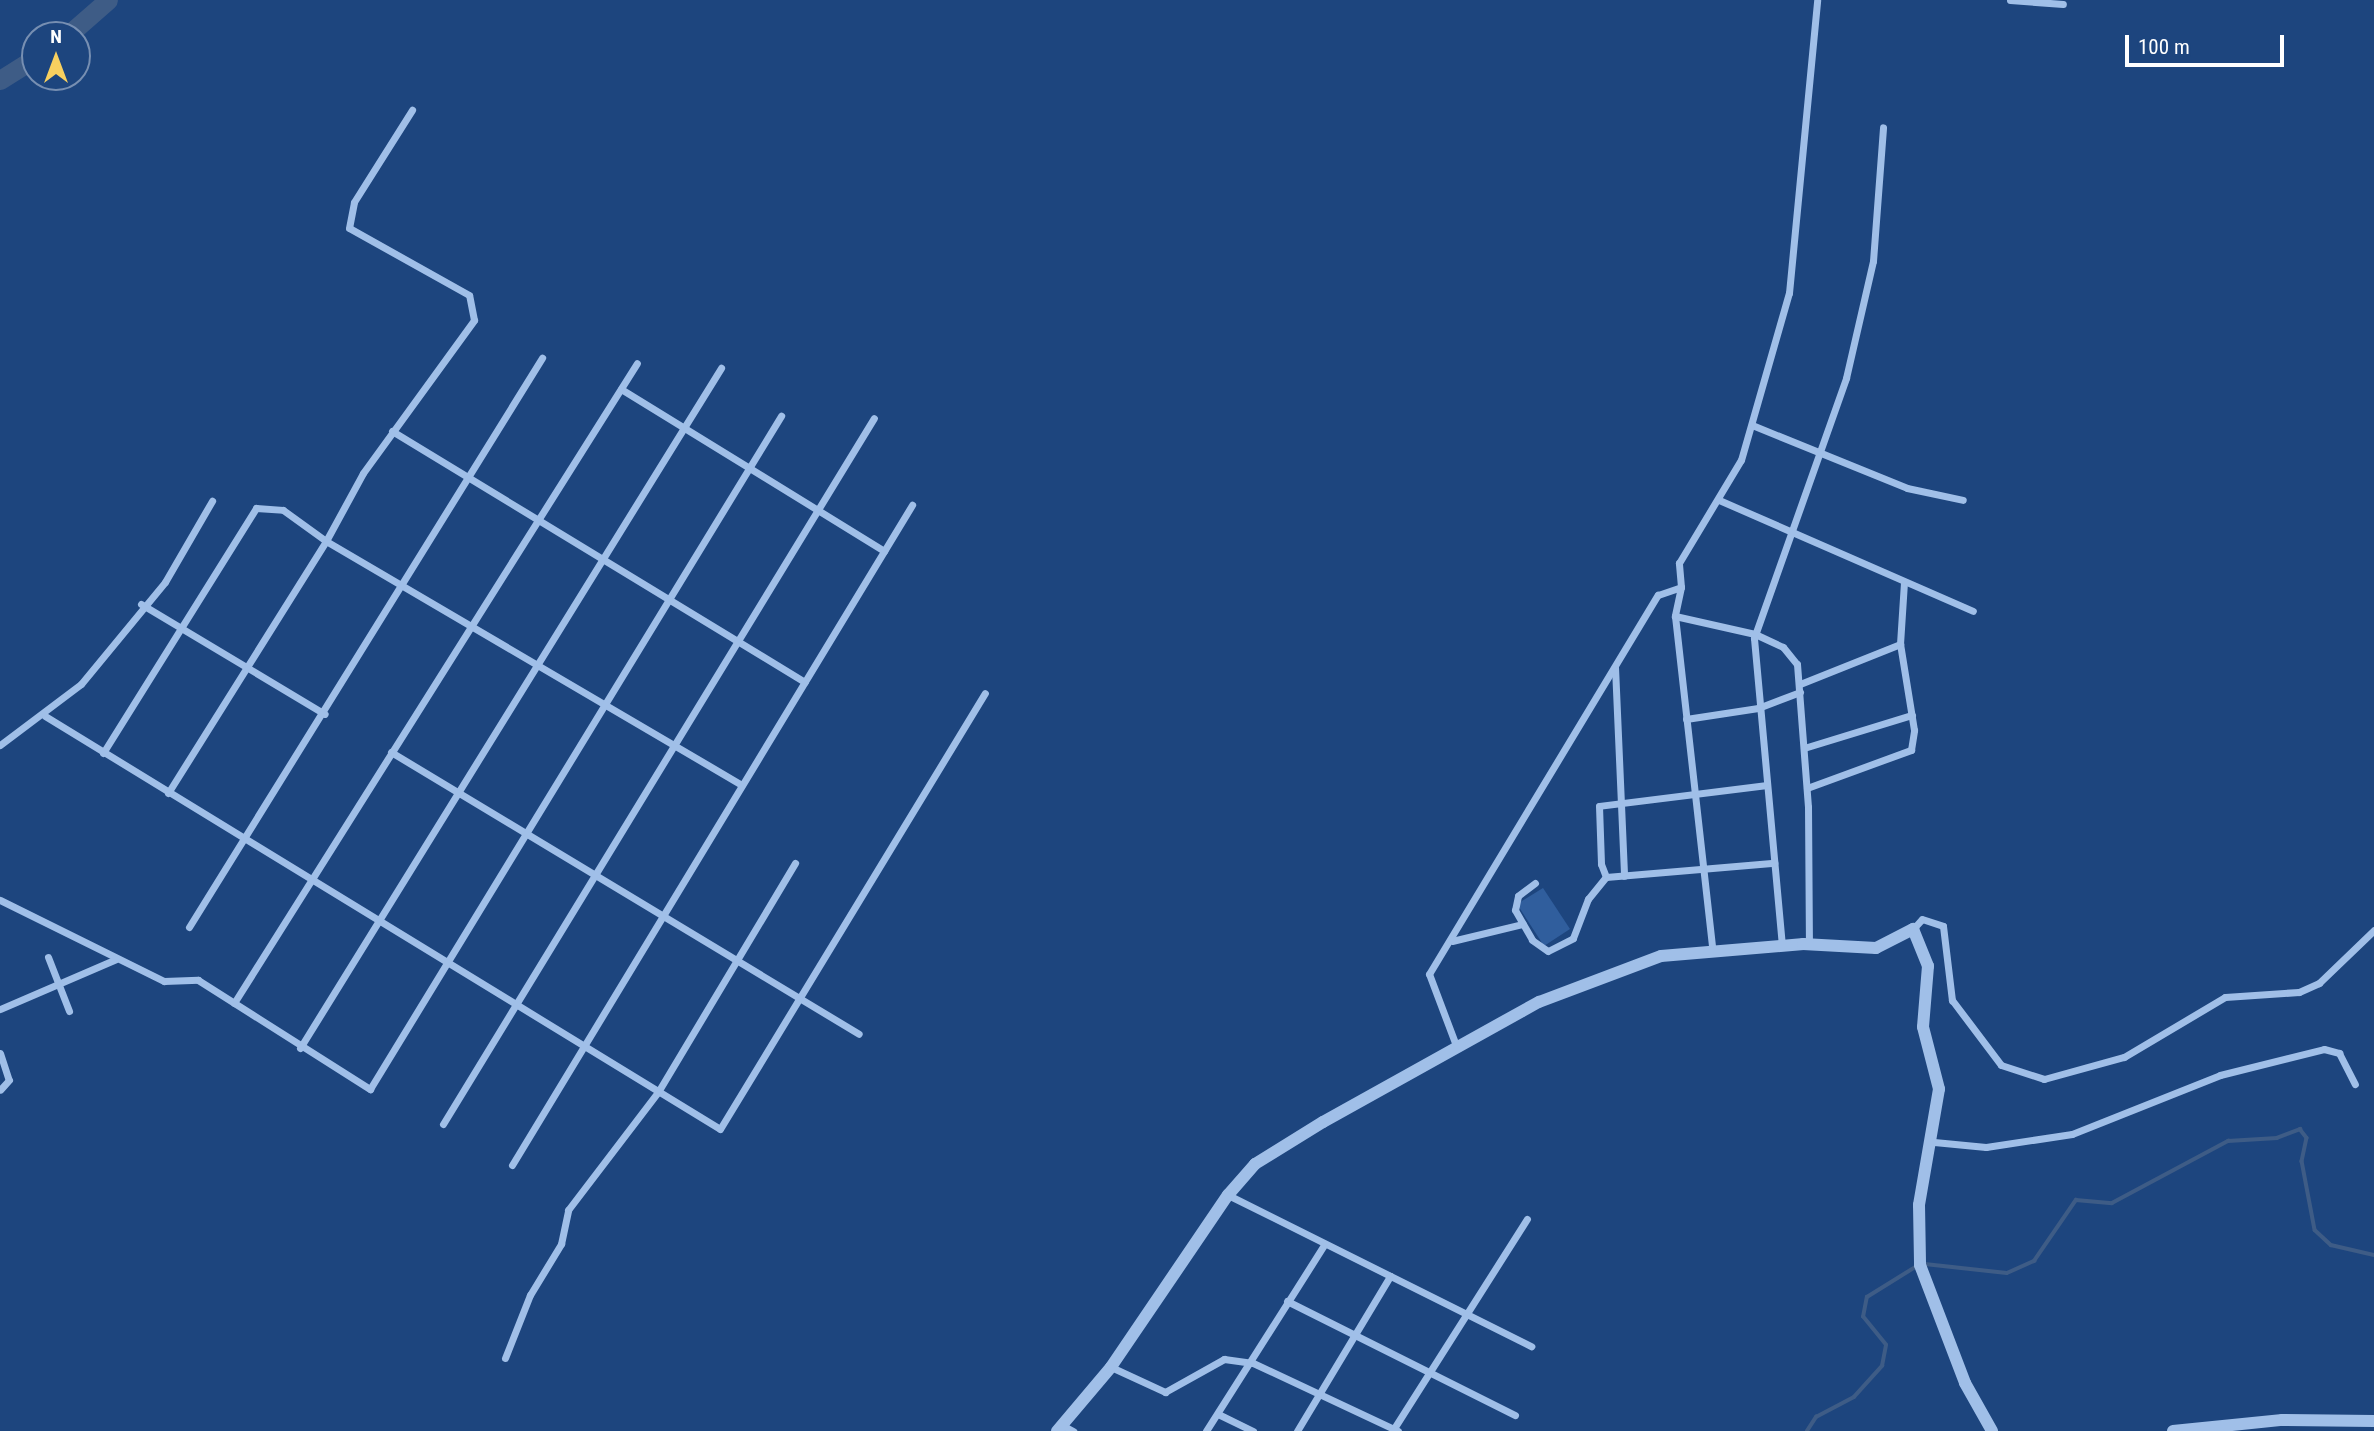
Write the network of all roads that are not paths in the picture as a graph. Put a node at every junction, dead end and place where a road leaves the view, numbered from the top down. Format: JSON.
{"nodes":[{"id":1,"x":1817,"y":0,"type":"edge"},
{"id":2,"x":2010,"y":0,"type":"edge"},
{"id":3,"x":2063,"y":4,"type":"dead end"},
{"id":4,"x":412,"y":110,"type":"dead end"},
{"id":5,"x":1883,"y":127,"type":"dead end"},
{"id":6,"x":542,"y":358,"type":"dead end"},
{"id":7,"x":637,"y":363,"type":"dead end"},
{"id":8,"x":721,"y":368,"type":"dead end"},
{"id":9,"x":621,"y":389,"type":"junction"},
{"id":10,"x":781,"y":416,"type":"dead end"},
{"id":11,"x":874,"y":418,"type":"dead end"},
{"id":12,"x":1752,"y":425,"type":"junction"},
{"id":13,"x":684,"y":427,"type":"junction"},
{"id":14,"x":392,"y":431,"type":"junction"},
{"id":15,"x":1824,"y":455,"type":"junction"},
{"id":16,"x":750,"y":467,"type":"junction"},
{"id":17,"x":470,"y":476,"type":"junction"},
{"id":18,"x":1719,"y":500,"type":"junction"},
{"id":19,"x":1963,"y":500,"type":"dead end"},
{"id":20,"x":212,"y":501,"type":"dead end"},
{"id":21,"x":912,"y":505,"type":"dead end"},
{"id":22,"x":818,"y":510,"type":"junction"},
{"id":23,"x":538,"y":519,"type":"junction"},
{"id":24,"x":1791,"y":534,"type":"junction"},
{"id":25,"x":326,"y":541,"type":"junction"},
{"id":26,"x":884,"y":551,"type":"junction"},
{"id":27,"x":604,"y":558,"type":"junction"},
{"id":28,"x":1903,"y":582,"type":"junction"},
{"id":29,"x":404,"y":586,"type":"junction"},
{"id":30,"x":1681,"y":587,"type":"junction"},
{"id":31,"x":669,"y":598,"type":"junction"},
{"id":32,"x":141,"y":604,"type":"junction"},
{"id":33,"x":1973,"y":611,"type":"dead end"},
{"id":34,"x":1675,"y":616,"type":"junction"},
{"id":35,"x":472,"y":625,"type":"junction"},
{"id":36,"x":180,"y":628,"type":"junction"},
{"id":37,"x":1755,"y":634,"type":"junction"},
{"id":38,"x":738,"y":641,"type":"junction"},
{"id":39,"x":1900,"y":644,"type":"junction"},
{"id":40,"x":539,"y":664,"type":"junction"},
{"id":41,"x":246,"y":665,"type":"junction"},
{"id":42,"x":1615,"y":666,"type":"junction"},
{"id":43,"x":805,"y":682,"type":"junction"},
{"id":44,"x":1800,"y":684,"type":"junction"},
{"id":45,"x":1800,"y":692,"type":"junction"},
{"id":46,"x":985,"y":693,"type":"dead end"},
{"id":47,"x":605,"y":703,"type":"junction"},
{"id":48,"x":1758,"y":708,"type":"junction"},
{"id":49,"x":325,"y":714,"type":"junction"},
{"id":50,"x":1912,"y":715,"type":"junction"},
{"id":51,"x":45,"y":716,"type":"junction"},
{"id":52,"x":1686,"y":719,"type":"junction"},
{"id":53,"x":3,"y":743,"type":"edge"},
{"id":54,"x":675,"y":745,"type":"junction"},
{"id":55,"x":1804,"y":748,"type":"junction"},
{"id":56,"x":103,"y":752,"type":"junction"},
{"id":57,"x":391,"y":752,"type":"junction"},
{"id":58,"x":743,"y":785,"type":"junction"},
{"id":59,"x":1767,"y":785,"type":"junction"},
{"id":60,"x":1807,"y":788,"type":"junction"},
{"id":61,"x":167,"y":793,"type":"junction"},
{"id":62,"x":1696,"y":793,"type":"junction"},
{"id":63,"x":458,"y":794,"type":"junction"},
{"id":64,"x":1622,"y":803,"type":"junction"},
{"id":65,"x":525,"y":834,"type":"junction"},
{"id":66,"x":242,"y":840,"type":"junction"},
{"id":67,"x":795,"y":863,"type":"dead end"},
{"id":68,"x":1774,"y":863,"type":"junction"},
{"id":69,"x":1699,"y":871,"type":"junction"},
{"id":70,"x":595,"y":876,"type":"junction"},
{"id":71,"x":1624,"y":876,"type":"junction"},
{"id":72,"x":1606,"y":877,"type":"junction"},
{"id":73,"x":309,"y":882,"type":"junction"},
{"id":74,"x":1535,"y":883,"type":"dead end"},
{"id":75,"x":0,"y":900,"type":"edge"},
{"id":76,"x":663,"y":917,"type":"junction"},
{"id":77,"x":378,"y":924,"type":"junction"},
{"id":78,"x":1523,"y":924,"type":"junction"},
{"id":79,"x":190,"y":927,"type":"dead end"},
{"id":80,"x":1913,"y":929,"type":"junction"},
{"id":81,"x":2374,"y":930,"type":"edge"},
{"id":82,"x":1451,"y":941,"type":"junction"},
{"id":83,"x":1809,"y":944,"type":"junction"},
{"id":84,"x":1783,"y":946,"type":"junction"},
{"id":85,"x":1712,"y":948,"type":"junction"},
{"id":86,"x":48,"y":957,"type":"dead end"},
{"id":87,"x":116,"y":959,"type":"junction"},
{"id":88,"x":736,"y":961,"type":"junction"},
{"id":89,"x":445,"y":963,"type":"junction"},
{"id":90,"x":58,"y":983,"type":"junction"},
{"id":91,"x":799,"y":999,"type":"junction"},
{"id":92,"x":234,"y":1003,"type":"junction"},
{"id":93,"x":516,"y":1006,"type":"junction"},
{"id":94,"x":0,"y":1009,"type":"edge"},
{"id":95,"x":69,"y":1011,"type":"dead end"},
{"id":96,"x":859,"y":1034,"type":"dead end"},
{"id":97,"x":584,"y":1047,"type":"junction"},
{"id":98,"x":300,"y":1048,"type":"junction"},
{"id":99,"x":1457,"y":1048,"type":"junction"},
{"id":100,"x":0,"y":1053,"type":"edge"},
{"id":101,"x":2355,"y":1084,"type":"dead end"},
{"id":102,"x":0,"y":1090,"type":"edge"},
{"id":103,"x":658,"y":1092,"type":"junction"},
{"id":104,"x":443,"y":1124,"type":"dead end"},
{"id":105,"x":1934,"y":1142,"type":"junction"},
{"id":106,"x":512,"y":1165,"type":"dead end"},
{"id":107,"x":1228,"y":1195,"type":"junction"},
{"id":108,"x":1527,"y":1219,"type":"dead end"},
{"id":109,"x":1324,"y":1245,"type":"junction"},
{"id":110,"x":1391,"y":1276,"type":"junction"},
{"id":111,"x":1287,"y":1301,"type":"junction"},
{"id":112,"x":1468,"y":1312,"type":"junction"},
{"id":113,"x":1356,"y":1337,"type":"junction"},
{"id":114,"x":1531,"y":1346,"type":"dead end"},
{"id":115,"x":505,"y":1358,"type":"dead end"},
{"id":116,"x":1252,"y":1364,"type":"junction"},
{"id":117,"x":1111,"y":1367,"type":"junction"},
{"id":118,"x":1431,"y":1372,"type":"junction"},
{"id":119,"x":1322,"y":1393,"type":"junction"},
{"id":120,"x":1218,"y":1414,"type":"junction"},
{"id":121,"x":1515,"y":1415,"type":"dead end"},
{"id":122,"x":2374,"y":1421,"type":"edge"},
{"id":123,"x":1064,"y":1429,"type":"edge"},
{"id":124,"x":1395,"y":1430,"type":"edge"},
{"id":125,"x":1206,"y":1431,"type":"edge"},
{"id":126,"x":1253,"y":1431,"type":"edge"},
{"id":127,"x":1297,"y":1431,"type":"edge"},
{"id":128,"x":1993,"y":1431,"type":"edge"},
{"id":129,"x":2173,"y":1431,"type":"edge"}],
"edges":[{"from":1,"to":12,"type":"street"},
{"from":2,"to":3,"type":"street"},
{"from":4,"to":14,"type":"street"},
{"from":5,"to":15,"type":"street"},
{"from":6,"to":17,"type":"street"},
{"from":7,"to":9,"type":"street"},
{"from":8,"to":13,"type":"street"},
{"from":9,"to":13,"type":"street"},
{"from":9,"to":23,"type":"street"},
{"from":10,"to":16,"type":"street"},
{"from":11,"to":22,"type":"street"},
{"from":12,"to":15,"type":"street"},
{"from":12,"to":18,"type":"street"},
{"from":13,"to":16,"type":"street"},
{"from":13,"to":27,"type":"street"},
{"from":14,"to":17,"type":"street"},
{"from":14,"to":25,"type":"street"},
{"from":15,"to":19,"type":"street"},
{"from":15,"to":24,"type":"street"},
{"from":16,"to":22,"type":"street"},
{"from":16,"to":31,"type":"street"},
{"from":17,"to":23,"type":"street"},
{"from":17,"to":29,"type":"street"},
{"from":18,"to":24,"type":"street"},
{"from":18,"to":30,"type":"street"},
{"from":20,"to":32,"type":"street"},
{"from":21,"to":26,"type":"street"},
{"from":22,"to":26,"type":"street"},
{"from":22,"to":38,"type":"street"},
{"from":23,"to":27,"type":"street"},
{"from":23,"to":35,"type":"street"},
{"from":24,"to":28,"type":"street"},
{"from":24,"to":37,"type":"street"},
{"from":25,"to":29,"type":"street"},
{"from":25,"to":36,"type":"street"},
{"from":25,"to":41,"type":"street"},
{"from":26,"to":43,"type":"street"},
{"from":27,"to":31,"type":"street"},
{"from":27,"to":40,"type":"street"},
{"from":28,"to":33,"type":"street"},
{"from":28,"to":39,"type":"street"},
{"from":29,"to":35,"type":"street"},
{"from":29,"to":49,"type":"street"},
{"from":30,"to":34,"type":"street"},
{"from":30,"to":42,"type":"street"},
{"from":31,"to":38,"type":"street"},
{"from":31,"to":47,"type":"street"},
{"from":32,"to":36,"type":"street"},
{"from":32,"to":51,"type":"street"},
{"from":34,"to":37,"type":"street"},
{"from":34,"to":52,"type":"street"},
{"from":35,"to":40,"type":"street"},
{"from":35,"to":57,"type":"street"},
{"from":36,"to":41,"type":"street"},
{"from":36,"to":56,"type":"street"},
{"from":37,"to":44,"type":"street"},
{"from":37,"to":48,"type":"street"},
{"from":38,"to":43,"type":"street"},
{"from":38,"to":54,"type":"street"},
{"from":39,"to":44,"type":"street"},
{"from":39,"to":50,"type":"street"},
{"from":40,"to":47,"type":"street"},
{"from":40,"to":63,"type":"street"},
{"from":41,"to":49,"type":"street"},
{"from":41,"to":61,"type":"street"},
{"from":42,"to":64,"type":"street"},
{"from":42,"to":82,"type":"street"},
{"from":43,"to":58,"type":"street"},
{"from":44,"to":45,"type":"street"},
{"from":45,"to":48,"type":"street"},
{"from":45,"to":55,"type":"street"},
{"from":46,"to":91,"type":"street"},
{"from":47,"to":54,"type":"street"},
{"from":47,"to":65,"type":"street"},
{"from":48,"to":52,"type":"street"},
{"from":48,"to":59,"type":"street"},
{"from":49,"to":66,"type":"street"},
{"from":50,"to":55,"type":"street"},
{"from":50,"to":60,"type":"street"},
{"from":51,"to":53,"type":"street"},
{"from":51,"to":56,"type":"street"},
{"from":52,"to":62,"type":"street"},
{"from":54,"to":58,"type":"street"},
{"from":54,"to":70,"type":"street"},
{"from":55,"to":60,"type":"street"},
{"from":56,"to":61,"type":"street"},
{"from":57,"to":63,"type":"street"},
{"from":57,"to":73,"type":"street"},
{"from":58,"to":76,"type":"street"},
{"from":59,"to":62,"type":"street"},
{"from":59,"to":68,"type":"street"},
{"from":60,"to":83,"type":"street"},
{"from":61,"to":66,"type":"street"},
{"from":62,"to":64,"type":"street"},
{"from":62,"to":69,"type":"street"},
{"from":63,"to":65,"type":"street"},
{"from":63,"to":77,"type":"street"},
{"from":64,"to":71,"type":"street"},
{"from":64,"to":72,"type":"street"},
{"from":65,"to":70,"type":"street"},
{"from":65,"to":89,"type":"street"},
{"from":66,"to":73,"type":"street"},
{"from":66,"to":79,"type":"street"},
{"from":67,"to":88,"type":"street"},
{"from":68,"to":69,"type":"street"},
{"from":68,"to":84,"type":"street"},
{"from":69,"to":71,"type":"street"},
{"from":69,"to":85,"type":"street"},
{"from":70,"to":76,"type":"street"},
{"from":70,"to":93,"type":"street"},
{"from":71,"to":72,"type":"street"},
{"from":72,"to":78,"type":"street"},
{"from":73,"to":77,"type":"street"},
{"from":73,"to":92,"type":"street"},
{"from":74,"to":78,"type":"street"},
{"from":75,"to":87,"type":"street"},
{"from":76,"to":88,"type":"street"},
{"from":76,"to":97,"type":"street"},
{"from":77,"to":89,"type":"street"},
{"from":77,"to":98,"type":"street"},
{"from":78,"to":82,"type":"street"},
{"from":80,"to":81,"type":"street"},
{"from":80,"to":83,"type":"street"},
{"from":80,"to":105,"type":"street"},
{"from":82,"to":99,"type":"street"},
{"from":83,"to":84,"type":"street"},
{"from":84,"to":85,"type":"street"},
{"from":85,"to":99,"type":"street"},
{"from":86,"to":90,"type":"street"},
{"from":87,"to":90,"type":"street"},
{"from":87,"to":92,"type":"street"},
{"from":88,"to":91,"type":"street"},
{"from":88,"to":103,"type":"street"},
{"from":89,"to":93,"type":"street"},
{"from":89,"to":98,"type":"street"},
{"from":90,"to":94,"type":"street"},
{"from":90,"to":95,"type":"street"},
{"from":91,"to":96,"type":"street"},
{"from":91,"to":103,"type":"street"},
{"from":92,"to":98,"type":"street"},
{"from":93,"to":97,"type":"street"},
{"from":93,"to":104,"type":"street"},
{"from":97,"to":103,"type":"street"},
{"from":97,"to":106,"type":"street"},
{"from":99,"to":107,"type":"street"},
{"from":100,"to":102,"type":"street"},
{"from":101,"to":105,"type":"street"},
{"from":103,"to":115,"type":"street"},
{"from":105,"to":128,"type":"street"},
{"from":107,"to":109,"type":"street"},
{"from":107,"to":117,"type":"street"},
{"from":108,"to":112,"type":"street"},
{"from":109,"to":110,"type":"street"},
{"from":109,"to":111,"type":"street"},
{"from":110,"to":112,"type":"street"},
{"from":110,"to":113,"type":"street"},
{"from":111,"to":113,"type":"street"},
{"from":111,"to":116,"type":"street"},
{"from":112,"to":114,"type":"street"},
{"from":112,"to":118,"type":"street"},
{"from":113,"to":118,"type":"street"},
{"from":113,"to":119,"type":"street"},
{"from":116,"to":117,"type":"street"},
{"from":116,"to":119,"type":"street"},
{"from":116,"to":120,"type":"street"},
{"from":117,"to":123,"type":"street"},
{"from":118,"to":121,"type":"street"},
{"from":118,"to":124,"type":"street"},
{"from":119,"to":124,"type":"street"},
{"from":119,"to":127,"type":"street"},
{"from":120,"to":125,"type":"street"},
{"from":120,"to":126,"type":"street"},
{"from":122,"to":129,"type":"street"}]}
